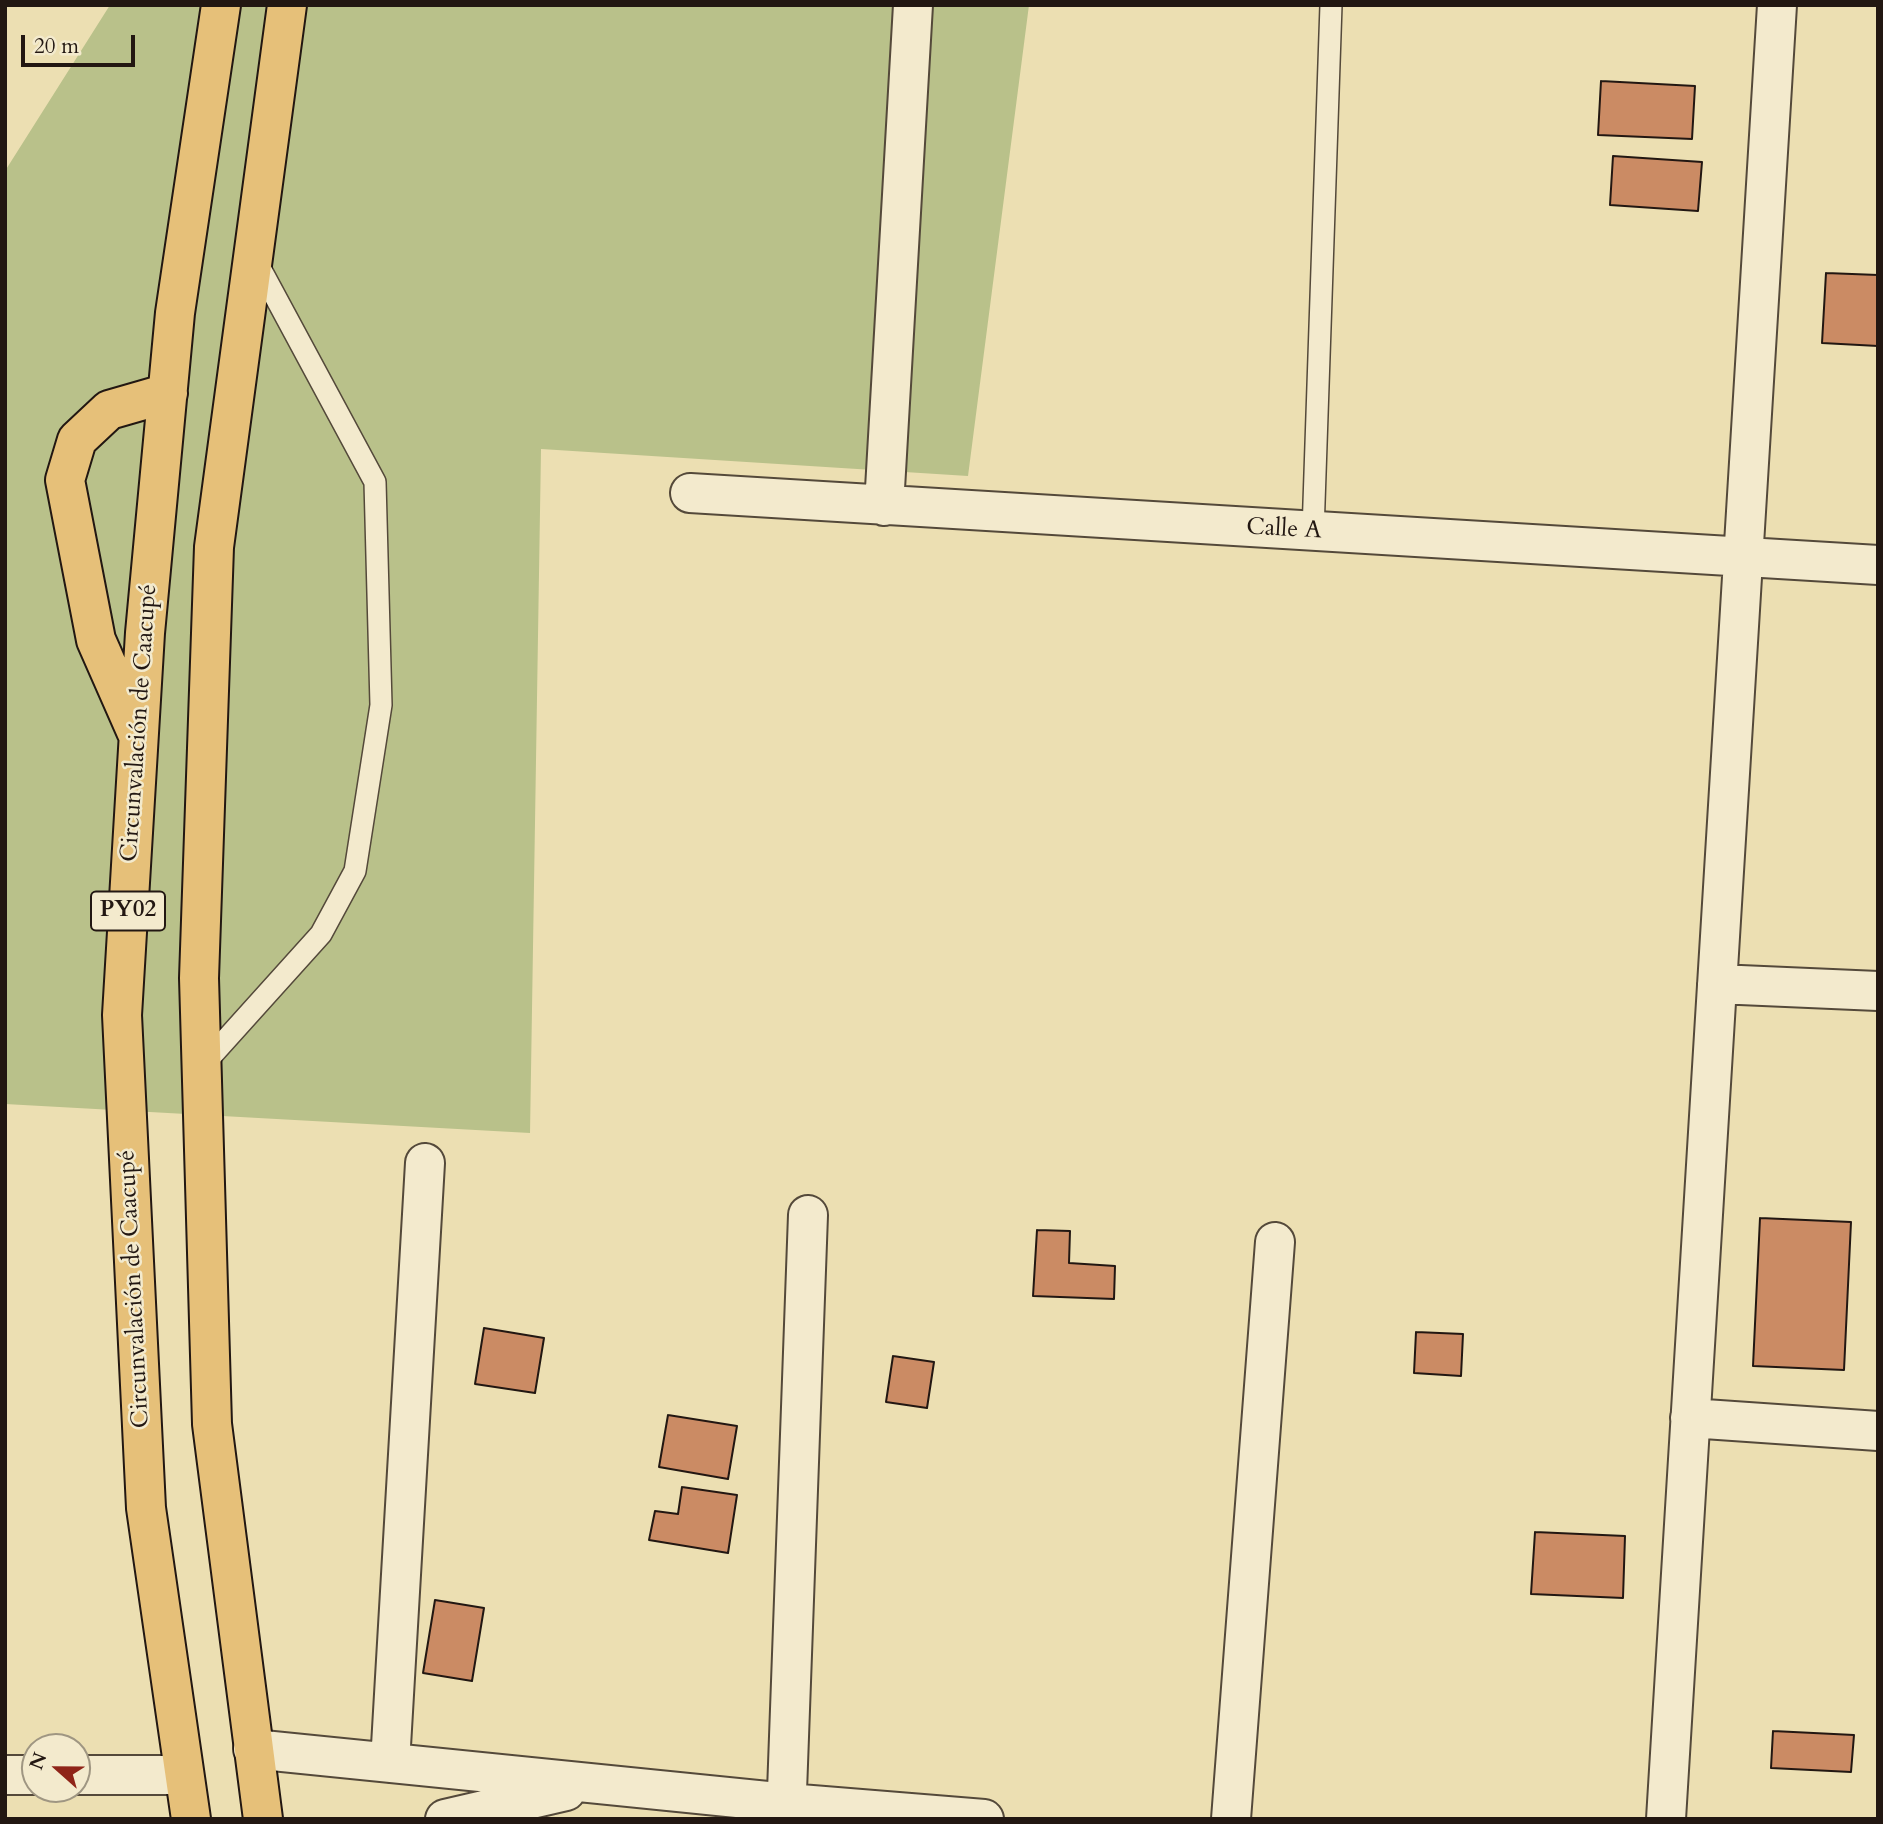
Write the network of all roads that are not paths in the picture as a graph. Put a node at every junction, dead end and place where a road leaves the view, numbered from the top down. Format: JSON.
{"nodes":[{"id":1,"x":221,"y":5,"type":"edge"},
{"id":2,"x":288,"y":5,"type":"edge"},
{"id":3,"x":913,"y":5,"type":"edge"},
{"id":4,"x":1331,"y":5,"type":"edge"},
{"id":5,"x":1777,"y":5,"type":"edge"},
{"id":6,"x":254,"y":257,"type":"junction"},
{"id":7,"x":168,"y":393,"type":"junction"},
{"id":8,"x":690,"y":494,"type":"dead end"},
{"id":9,"x":884,"y":506,"type":"junction"},
{"id":10,"x":1313,"y":531,"type":"junction"},
{"id":11,"x":1743,"y":558,"type":"junction"},
{"id":12,"x":1878,"y":565,"type":"edge"},
{"id":13,"x":139,"y":737,"type":"junction"},
{"id":14,"x":1717,"y":984,"type":"junction"},
{"id":15,"x":1878,"y":990,"type":"edge"},
{"id":16,"x":201,"y":1066,"type":"junction"},
{"id":17,"x":425,"y":1163,"type":"dead end"},
{"id":18,"x":807,"y":1215,"type":"dead end"},
{"id":19,"x":1275,"y":1242,"type":"dead end"},
{"id":20,"x":1690,"y":1418,"type":"junction"},
{"id":21,"x":1878,"y":1431,"type":"edge"},
{"id":22,"x":253,"y":1749,"type":"junction"},
{"id":23,"x":390,"y":1763,"type":"junction"},
{"id":24,"x":91,"y":1775,"type":"edge"},
{"id":25,"x":184,"y":1775,"type":"junction"},
{"id":26,"x":596,"y":1784,"type":"junction"},
{"id":27,"x":787,"y":1811,"type":"edge"},
{"id":28,"x":191,"y":1819,"type":"edge"},
{"id":29,"x":263,"y":1819,"type":"edge"},
{"id":30,"x":445,"y":1819,"type":"edge"},
{"id":31,"x":984,"y":1819,"type":"edge"},
{"id":32,"x":1231,"y":1819,"type":"edge"},
{"id":33,"x":1666,"y":1819,"type":"edge"}],
"edges":[{"from":1,"to":7,"type":"highway","name":"Circunvalación de Caacupé","number":"PY02"},
{"from":2,"to":6,"type":"highway","number":"PY02"},
{"from":3,"to":9,"type":"street"},
{"from":4,"to":10,"type":"lane"},
{"from":5,"to":11,"type":"street"},
{"from":6,"to":16,"type":"highway","number":"PY02"},
{"from":6,"to":16,"type":"lane"},
{"from":7,"to":13,"type":"highway","name":"Circunvalación de Caacupé","number":"PY02"},
{"from":7,"to":13,"type":"highway"},
{"from":8,"to":9,"type":"street","name":"Calle A"},
{"from":9,"to":10,"type":"street","name":"Calle A"},
{"from":10,"to":11,"type":"street","name":"Calle A"},
{"from":11,"to":12,"type":"street","name":"Calle A"},
{"from":11,"to":14,"type":"street"},
{"from":13,"to":25,"type":"highway","name":"Circunvalación de Caacupé","number":"PY02"},
{"from":14,"to":15,"type":"street"},
{"from":14,"to":20,"type":"street"},
{"from":16,"to":22,"type":"highway","number":"PY02"},
{"from":17,"to":23,"type":"street"},
{"from":18,"to":27,"type":"street"},
{"from":19,"to":32,"type":"street"},
{"from":20,"to":21,"type":"street"},
{"from":20,"to":33,"type":"street"},
{"from":22,"to":23,"type":"street"},
{"from":22,"to":29,"type":"highway","number":"PY02"},
{"from":23,"to":26,"type":"street"},
{"from":24,"to":25,"type":"street"},
{"from":25,"to":28,"type":"highway","name":"Circunvalación de Caacupé","number":"PY02"},
{"from":26,"to":27,"type":"street"},
{"from":26,"to":30,"type":"street"},
{"from":27,"to":31,"type":"street"}]}
